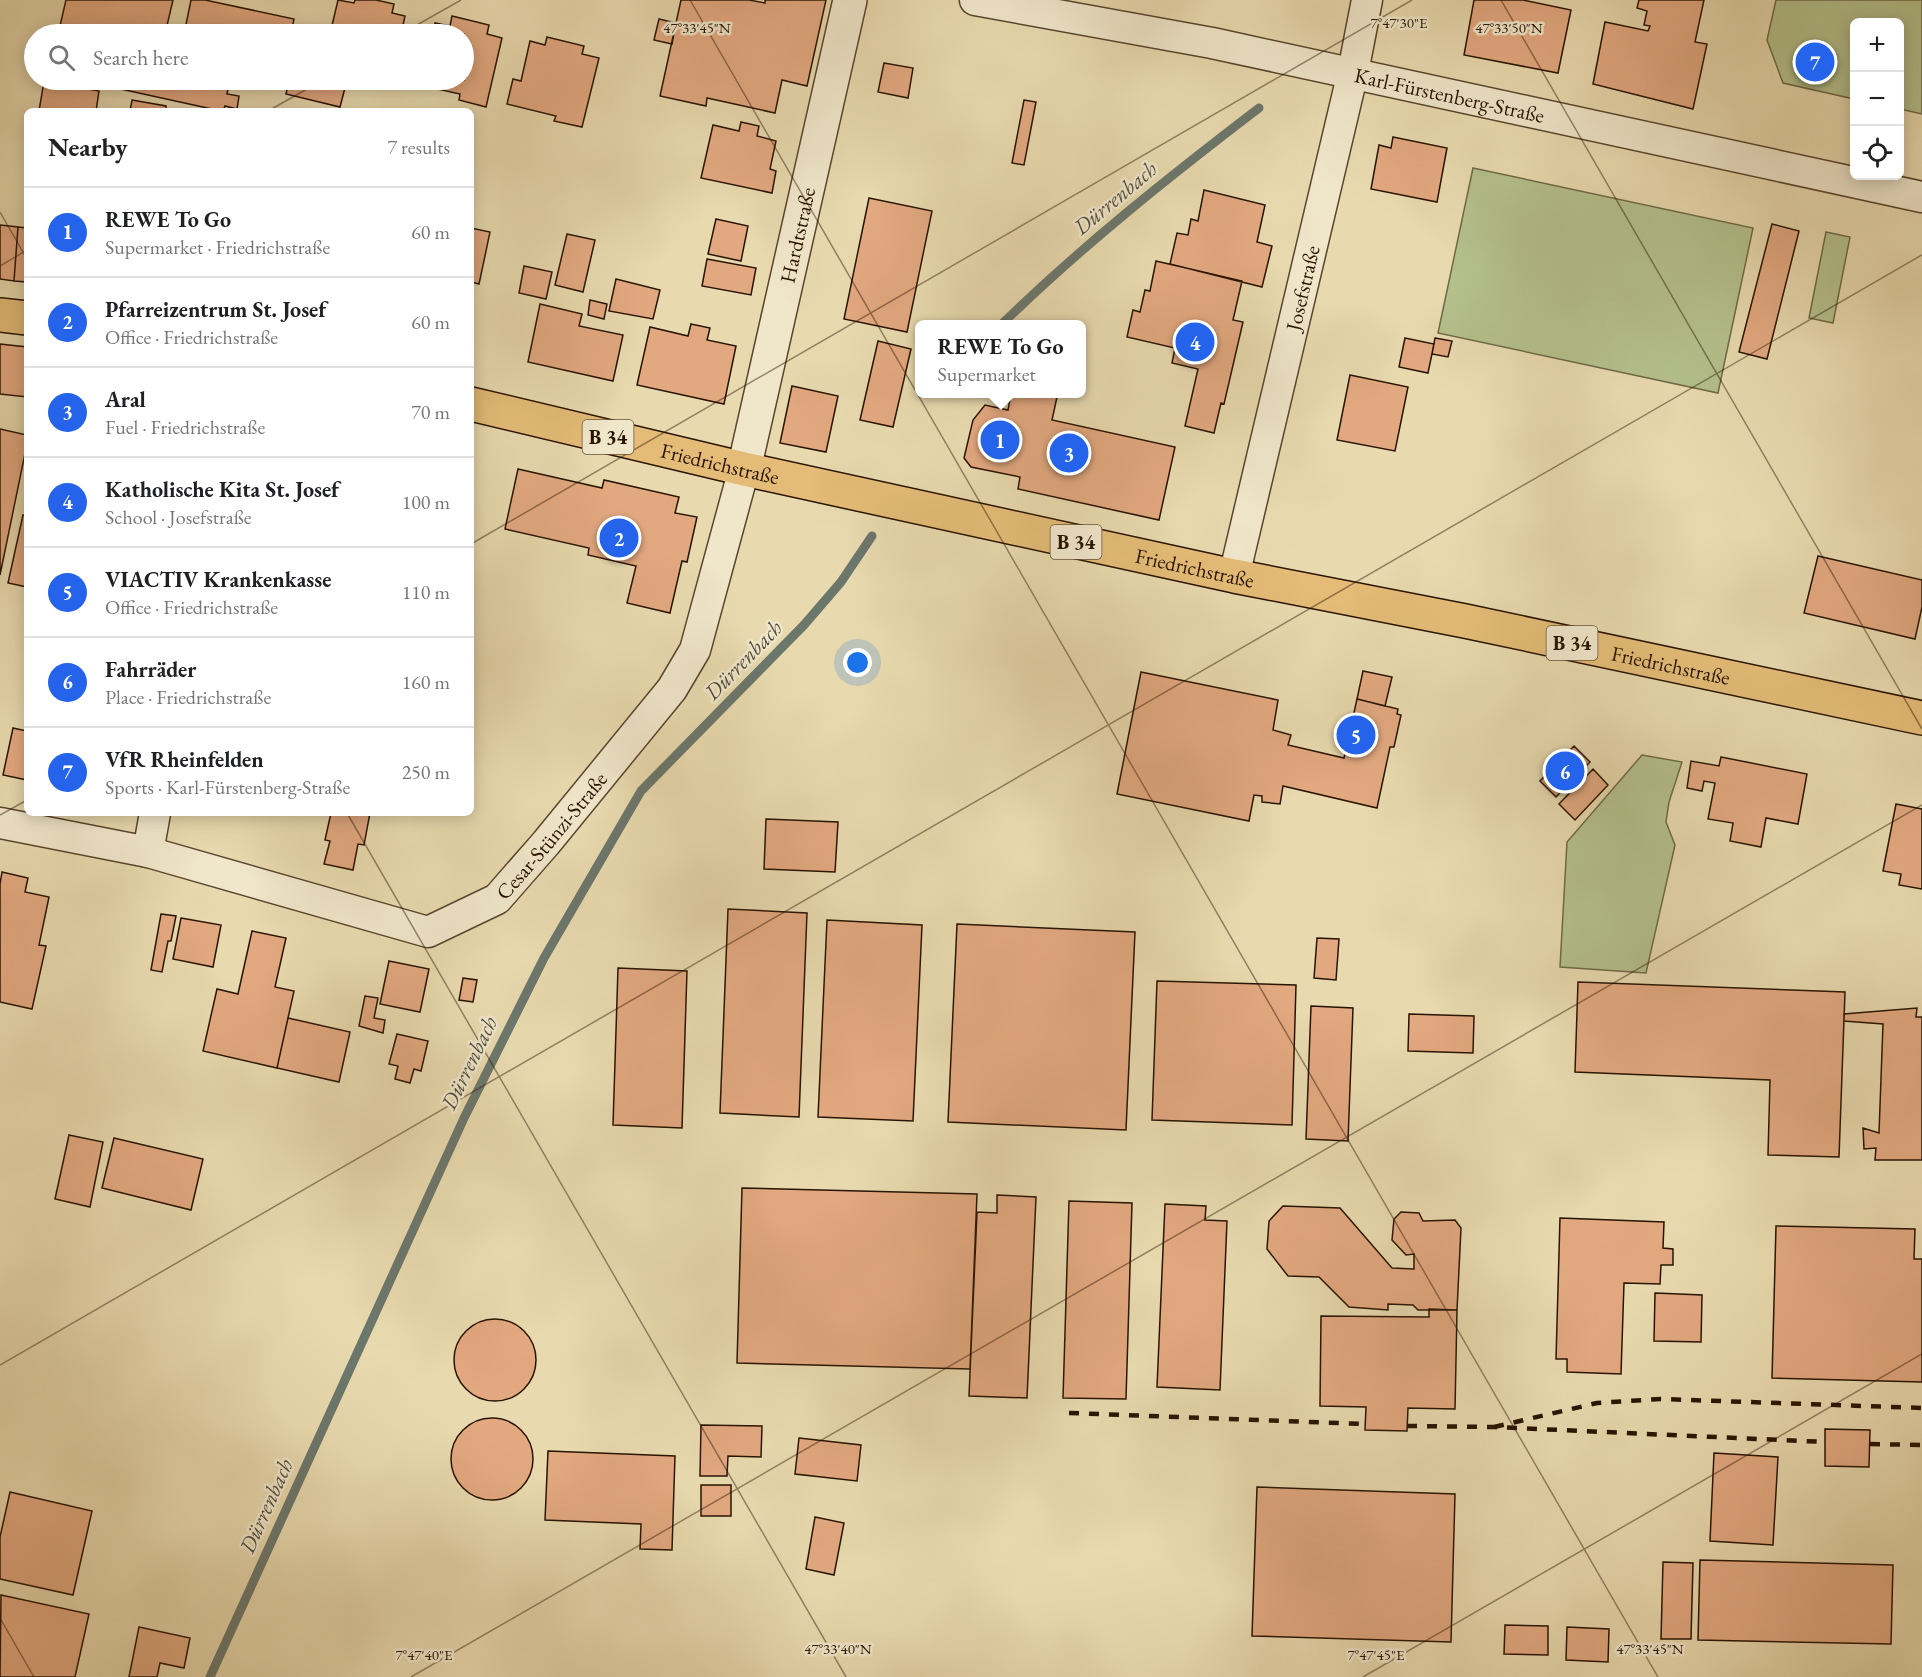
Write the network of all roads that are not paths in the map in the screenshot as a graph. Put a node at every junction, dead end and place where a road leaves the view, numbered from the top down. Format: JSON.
{"nodes":[{"id":1,"x":850,"y":0,"type":"edge"},
{"id":2,"x":975,"y":0,"type":"edge"},
{"id":3,"x":1367,"y":0,"type":"edge"},
{"id":4,"x":1353,"y":72,"type":"junction"},
{"id":5,"x":1922,"y":197,"type":"edge"},
{"id":6,"x":0,"y":315,"type":"edge"},
{"id":7,"x":24,"y":318,"type":"edge"},
{"id":8,"x":474,"y":405,"type":"edge"},
{"id":9,"x":744,"y":469,"type":"junction"},
{"id":10,"x":1234,"y":576,"type":"junction"},
{"id":11,"x":1922,"y":718,"type":"edge"},
{"id":12,"x":154,"y":816,"type":"edge"},
{"id":13,"x":0,"y":823,"type":"edge"},
{"id":14,"x":148,"y":852,"type":"junction"}],
"edges":[{"from":1,"to":9,"type":"street","name":"Hardtstraße"},
{"from":2,"to":4,"type":"street","name":"Karl-Fürstenberg-Straße"},
{"from":3,"to":4,"type":"street","name":"Josefstraße"},
{"from":4,"to":5,"type":"street","name":"Karl-Fürstenberg-Straße"},
{"from":4,"to":10,"type":"street","name":"Josefstraße"},
{"from":6,"to":7,"type":"main road"},
{"from":8,"to":9,"type":"main road","name":"Friedrichstraße","number":"B 34"},
{"from":9,"to":10,"type":"main road","name":"Friedrichstraße","number":"B 34"},
{"from":9,"to":14,"type":"street","name":"Cesar-Stünzi-Straße"},
{"from":10,"to":11,"type":"main road","name":"Friedrichstraße","number":"B 34"},
{"from":12,"to":14,"type":"street"},
{"from":13,"to":14,"type":"street","name":"Cesar-Stünzi-Straße"}]}
